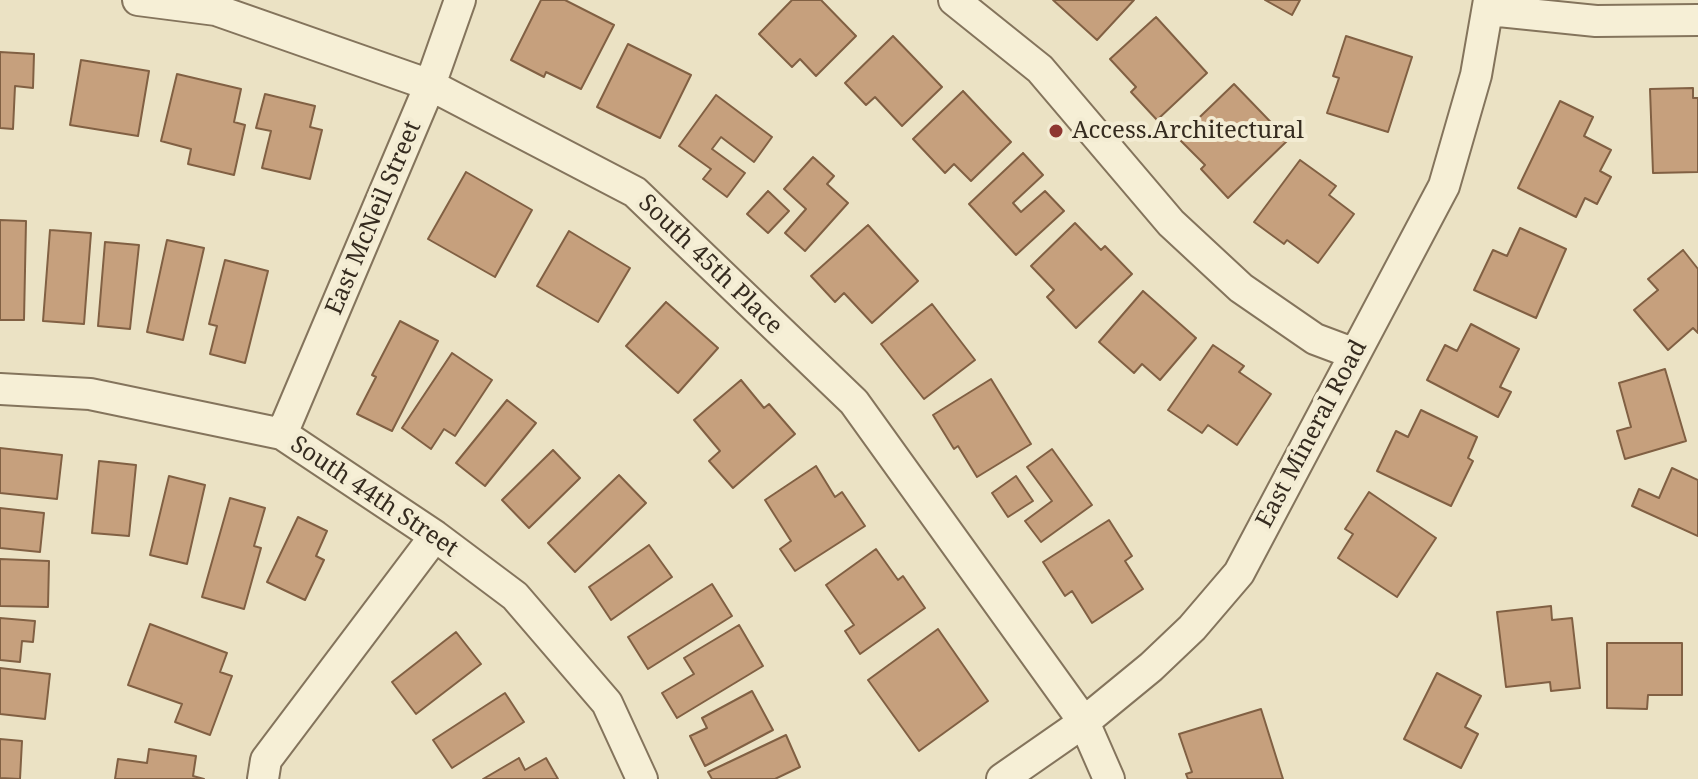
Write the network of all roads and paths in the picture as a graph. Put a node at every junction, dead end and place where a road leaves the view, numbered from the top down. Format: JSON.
{"nodes":[{"id":1,"x":138,"y":0,"type":"edge"},
{"id":2,"x":460,"y":0,"type":"edge"},
{"id":3,"x":954,"y":0,"type":"edge"},
{"id":4,"x":1489,"y":5,"type":"edge"},
{"id":5,"x":1698,"y":20,"type":"edge"},
{"id":6,"x":430,"y":85,"type":"junction"},
{"id":7,"x":1355,"y":354,"type":"junction"},
{"id":8,"x":0,"y":389,"type":"edge"},
{"id":9,"x":282,"y":434,"type":"junction"},
{"id":10,"x":435,"y":536,"type":"junction"},
{"id":11,"x":1084,"y":722,"type":"junction"},
{"id":12,"x":263,"y":779,"type":"edge"},
{"id":13,"x":642,"y":779,"type":"edge"},
{"id":14,"x":1002,"y":779,"type":"edge"},
{"id":15,"x":1109,"y":779,"type":"edge"}],
"edges":[{"from":1,"to":6,"type":"street","name":"South 45th Place"},
{"from":2,"to":6,"type":"street","name":"East McNeil Street"},
{"from":3,"to":7,"type":"street"},
{"from":4,"to":5,"type":"street"},
{"from":4,"to":7,"type":"street","name":"East Mineral Road"},
{"from":6,"to":9,"type":"street","name":"East McNeil Street"},
{"from":6,"to":11,"type":"street","name":"South 45th Place"},
{"from":7,"to":11,"type":"street","name":"East Mineral Road"},
{"from":8,"to":9,"type":"street","name":"South 44th Street"},
{"from":9,"to":10,"type":"street","name":"South 44th Street"},
{"from":10,"to":12,"type":"street"},
{"from":10,"to":13,"type":"street","name":"South 44th Street"},
{"from":11,"to":14,"type":"street","name":"East Mineral Road"},
{"from":11,"to":15,"type":"street","name":"South 45th Place"}]}
